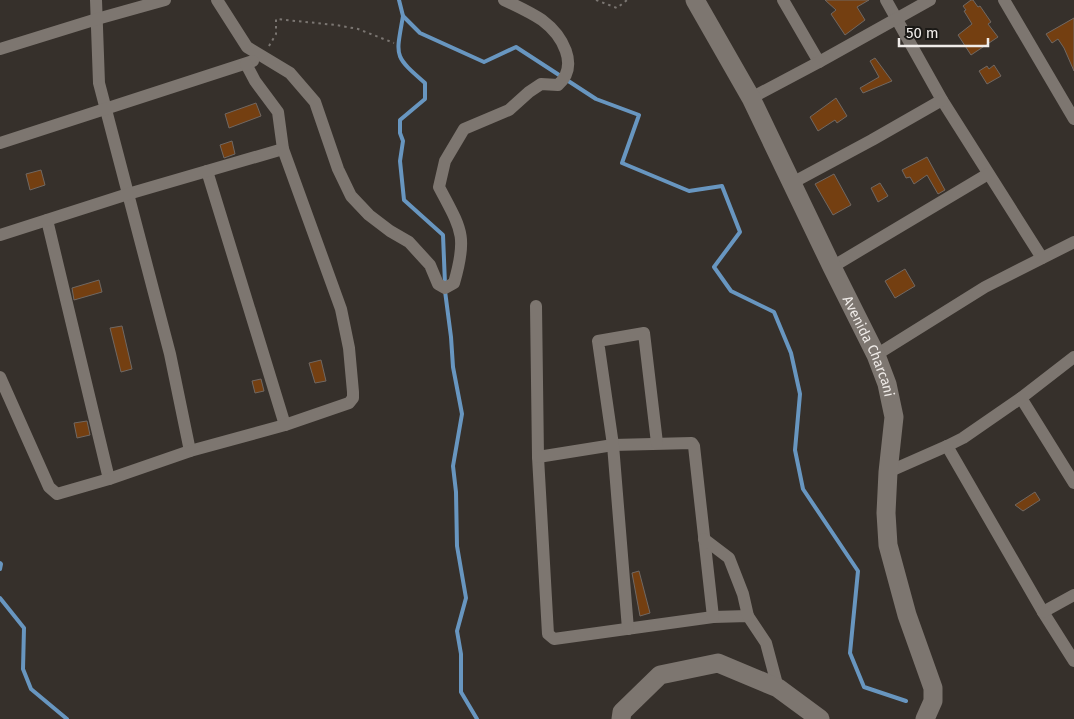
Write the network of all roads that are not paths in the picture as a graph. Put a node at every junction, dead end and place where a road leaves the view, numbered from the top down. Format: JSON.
{"nodes":[{"id":1,"x":96,"y":0,"type":"edge"},
{"id":2,"x":165,"y":0,"type":"edge"},
{"id":3,"x":218,"y":0,"type":"edge"},
{"id":4,"x":504,"y":0,"type":"edge"},
{"id":5,"x":695,"y":0,"type":"edge"},
{"id":6,"x":783,"y":0,"type":"edge"},
{"id":7,"x":886,"y":0,"type":"edge"},
{"id":8,"x":930,"y":0,"type":"edge"},
{"id":9,"x":1004,"y":0,"type":"edge"},
{"id":10,"x":896,"y":18,"type":"junction"},
{"id":11,"x":97,"y":19,"type":"junction"},
{"id":12,"x":0,"y":49,"type":"edge"},
{"id":13,"x":263,"y":57,"type":"junction"},
{"id":14,"x":819,"y":62,"type":"junction"},
{"id":15,"x":246,"y":64,"type":"junction"},
{"id":16,"x":751,"y":98,"type":"junction"},
{"id":17,"x":942,"y":100,"type":"junction"},
{"id":18,"x":1070,"y":101,"type":"edge"},
{"id":19,"x":106,"y":108,"type":"junction"},
{"id":20,"x":1074,"y":119,"type":"edge"},
{"id":21,"x":0,"y":143,"type":"edge"},
{"id":22,"x":283,"y":149,"type":"junction"},
{"id":23,"x":207,"y":171,"type":"junction"},
{"id":24,"x":988,"y":174,"type":"junction"},
{"id":25,"x":792,"y":183,"type":"junction"},
{"id":26,"x":128,"y":194,"type":"junction"},
{"id":27,"x":47,"y":220,"type":"junction"},
{"id":28,"x":0,"y":235,"type":"edge"},
{"id":29,"x":1074,"y":242,"type":"edge"},
{"id":30,"x":1042,"y":258,"type":"junction"},
{"id":31,"x":832,"y":267,"type":"junction"},
{"id":32,"x":536,"y":306,"type":"dead end"},
{"id":33,"x":876,"y":354,"type":"junction"},
{"id":34,"x":1074,"y":357,"type":"edge"},
{"id":35,"x":0,"y":377,"type":"edge"},
{"id":36,"x":1021,"y":398,"type":"junction"},
{"id":37,"x":285,"y":425,"type":"junction"},
{"id":38,"x":657,"y":443,"type":"junction"},
{"id":39,"x":613,"y":445,"type":"junction"},
{"id":40,"x":947,"y":446,"type":"junction"},
{"id":41,"x":190,"y":451,"type":"junction"},
{"id":42,"x":538,"y":457,"type":"junction"},
{"id":43,"x":888,"y":472,"type":"junction"},
{"id":44,"x":109,"y":479,"type":"junction"},
{"id":45,"x":1074,"y":483,"type":"edge"},
{"id":46,"x":704,"y":539,"type":"junction"},
{"id":47,"x":1074,"y":595,"type":"edge"},
{"id":48,"x":1043,"y":612,"type":"junction"},
{"id":49,"x":748,"y":616,"type":"junction"},
{"id":50,"x":713,"y":617,"type":"junction"},
{"id":51,"x":628,"y":629,"type":"junction"},
{"id":52,"x":1074,"y":661,"type":"edge"},
{"id":53,"x":778,"y":688,"type":"junction"},
{"id":54,"x":621,"y":719,"type":"edge"},
{"id":55,"x":820,"y":719,"type":"edge"},
{"id":56,"x":925,"y":719,"type":"edge"}],
"edges":[{"from":1,"to":11,"type":"street"},
{"from":2,"to":11,"type":"street"},
{"from":3,"to":13,"type":"street"},
{"from":4,"to":13,"type":"street"},
{"from":5,"to":16,"type":"main road","name":"Avenida Charcani"},
{"from":6,"to":14,"type":"street"},
{"from":7,"to":10,"type":"street"},
{"from":8,"to":10,"type":"street"},
{"from":9,"to":18,"type":"street"},
{"from":10,"to":14,"type":"street"},
{"from":10,"to":17,"type":"street"},
{"from":11,"to":12,"type":"street"},
{"from":11,"to":19,"type":"street"},
{"from":13,"to":15,"type":"street"},
{"from":14,"to":16,"type":"street"},
{"from":15,"to":19,"type":"street"},
{"from":15,"to":22,"type":"street"},
{"from":16,"to":25,"type":"main road","name":"Avenida Charcani"},
{"from":17,"to":24,"type":"street"},
{"from":17,"to":25,"type":"street"},
{"from":18,"to":20,"type":"street"},
{"from":19,"to":21,"type":"street"},
{"from":19,"to":26,"type":"street"},
{"from":22,"to":23,"type":"street"},
{"from":22,"to":37,"type":"street"},
{"from":23,"to":26,"type":"street"},
{"from":23,"to":37,"type":"street"},
{"from":24,"to":30,"type":"street"},
{"from":24,"to":31,"type":"street"},
{"from":25,"to":31,"type":"main road","name":"Avenida Charcani"},
{"from":26,"to":27,"type":"street"},
{"from":26,"to":41,"type":"street"},
{"from":27,"to":28,"type":"street"},
{"from":27,"to":44,"type":"street"},
{"from":29,"to":30,"type":"street"},
{"from":30,"to":33,"type":"street"},
{"from":31,"to":33,"type":"main road","name":"Avenida Charcani"},
{"from":32,"to":42,"type":"street"},
{"from":33,"to":43,"type":"main road","name":"Avenida Charcani"},
{"from":34,"to":36,"type":"street"},
{"from":35,"to":44,"type":"street"},
{"from":36,"to":40,"type":"street"},
{"from":36,"to":45,"type":"street"},
{"from":37,"to":41,"type":"street"},
{"from":38,"to":39,"type":"street"},
{"from":38,"to":39,"type":"street"},
{"from":38,"to":46,"type":"street"},
{"from":39,"to":42,"type":"street"},
{"from":39,"to":51,"type":"street"},
{"from":40,"to":43,"type":"street"},
{"from":40,"to":48,"type":"street"},
{"from":41,"to":44,"type":"street"},
{"from":42,"to":51,"type":"street"},
{"from":43,"to":56,"type":"main road","name":"Avenida Charcani"},
{"from":46,"to":49,"type":"street"},
{"from":46,"to":50,"type":"street"},
{"from":47,"to":48,"type":"street"},
{"from":48,"to":52,"type":"street"},
{"from":49,"to":50,"type":"street"},
{"from":49,"to":53,"type":"street"},
{"from":50,"to":51,"type":"street"},
{"from":53,"to":54,"type":"main road"},
{"from":53,"to":55,"type":"main road"}]}
